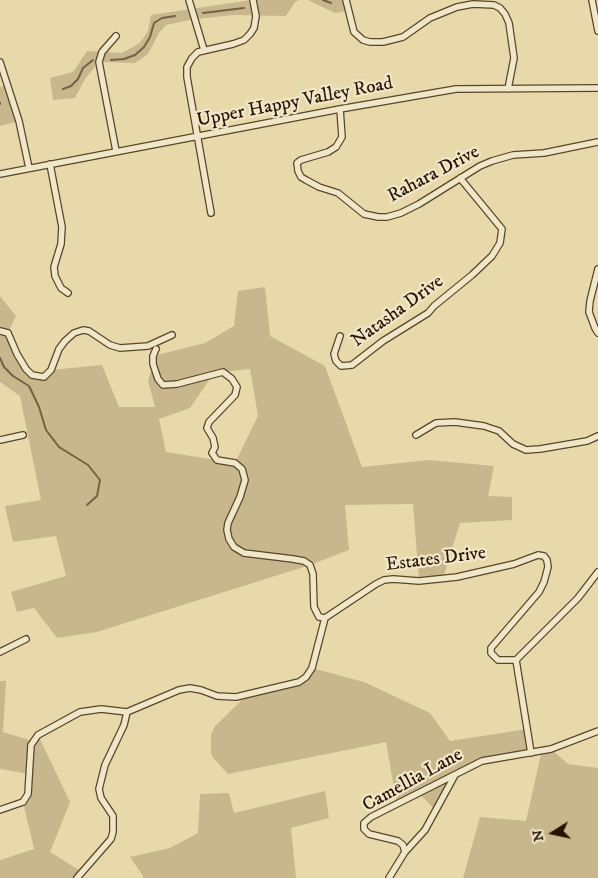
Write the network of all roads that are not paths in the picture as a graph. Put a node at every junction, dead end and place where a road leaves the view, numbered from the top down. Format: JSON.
{"nodes":[{"id":1,"x":189,"y":0,"type":"edge"},
{"id":2,"x":253,"y":0,"type":"edge"},
{"id":3,"x":346,"y":0,"type":"edge"},
{"id":4,"x":592,"y":0,"type":"edge"},
{"id":5,"x":598,"y":31,"type":"edge"},
{"id":6,"x":116,"y":36,"type":"dead end"},
{"id":7,"x":204,"y":50,"type":"junction"},
{"id":8,"x":0,"y":62,"type":"edge"},
{"id":9,"x":598,"y":88,"type":"edge"},
{"id":10,"x":508,"y":89,"type":"junction"},
{"id":11,"x":340,"y":109,"type":"junction"},
{"id":12,"x":197,"y":136,"type":"junction"},
{"id":13,"x":598,"y":142,"type":"edge"},
{"id":14,"x":116,"y":151,"type":"junction"},
{"id":15,"x":50,"y":164,"type":"junction"},
{"id":16,"x":29,"y":168,"type":"junction"},
{"id":17,"x":0,"y":174,"type":"edge"},
{"id":18,"x":460,"y":178,"type":"junction"},
{"id":19,"x":211,"y":213,"type":"dead end"},
{"id":20,"x":598,"y":269,"type":"edge"},
{"id":21,"x":68,"y":293,"type":"dead end"},
{"id":22,"x":0,"y":331,"type":"edge"},
{"id":23,"x":598,"y":333,"type":"edge"},
{"id":24,"x":172,"y":335,"type":"dead end"},
{"id":25,"x":340,"y":336,"type":"dead end"},
{"id":26,"x":156,"y":349,"type":"dead end"},
{"id":27,"x":416,"y":435,"type":"dead end"},
{"id":28,"x":23,"y":436,"type":"dead end"},
{"id":29,"x":598,"y":436,"type":"edge"},
{"id":30,"x":0,"y":440,"type":"edge"},
{"id":31,"x":598,"y":572,"type":"edge"},
{"id":32,"x":325,"y":618,"type":"junction"},
{"id":33,"x":26,"y":638,"type":"dead end"},
{"id":34,"x":0,"y":652,"type":"edge"},
{"id":35,"x":516,"y":660,"type":"junction"},
{"id":36,"x":127,"y":712,"type":"junction"},
{"id":37,"x":598,"y":731,"type":"edge"},
{"id":38,"x":531,"y":753,"type":"junction"},
{"id":39,"x":455,"y":775,"type":"junction"},
{"id":40,"x":0,"y":810,"type":"edge"},
{"id":41,"x":405,"y":852,"type":"junction"},
{"id":42,"x":77,"y":878,"type":"edge"},
{"id":43,"x":389,"y":878,"type":"edge"}],
"edges":[{"from":1,"to":7,"type":"street"},
{"from":2,"to":7,"type":"street"},
{"from":3,"to":10,"type":"street"},
{"from":4,"to":5,"type":"street"},
{"from":6,"to":14,"type":"street"},
{"from":7,"to":12,"type":"street"},
{"from":8,"to":16,"type":"street"},
{"from":9,"to":10,"type":"street","name":"Upper Happy Valley Road"},
{"from":10,"to":11,"type":"street","name":"Upper Happy Valley Road"},
{"from":11,"to":12,"type":"street","name":"Upper Happy Valley Road"},
{"from":11,"to":18,"type":"street","name":"Rahara Drive"},
{"from":12,"to":14,"type":"street","name":"Upper Happy Valley Road"},
{"from":12,"to":19,"type":"street"},
{"from":13,"to":18,"type":"street","name":"Rahara Drive"},
{"from":14,"to":15,"type":"street","name":"Upper Happy Valley Road"},
{"from":15,"to":16,"type":"street","name":"Upper Happy Valley Road"},
{"from":15,"to":21,"type":"street"},
{"from":16,"to":17,"type":"street","name":"Upper Happy Valley Road"},
{"from":18,"to":25,"type":"street","name":"Natasha Drive"},
{"from":20,"to":23,"type":"street"},
{"from":22,"to":24,"type":"street"},
{"from":26,"to":32,"type":"street"},
{"from":27,"to":29,"type":"street"},
{"from":28,"to":30,"type":"street"},
{"from":31,"to":35,"type":"street"},
{"from":32,"to":35,"type":"street","name":"Estates Drive"},
{"from":32,"to":36,"type":"street"},
{"from":33,"to":34,"type":"street"},
{"from":35,"to":38,"type":"street"},
{"from":36,"to":40,"type":"street"},
{"from":36,"to":42,"type":"street"},
{"from":37,"to":38,"type":"street","name":"Camellia Lane"},
{"from":38,"to":39,"type":"street","name":"Camellia Lane"},
{"from":39,"to":41,"type":"street"},
{"from":39,"to":41,"type":"street","name":"Camellia Lane"},
{"from":41,"to":43,"type":"street"}]}
